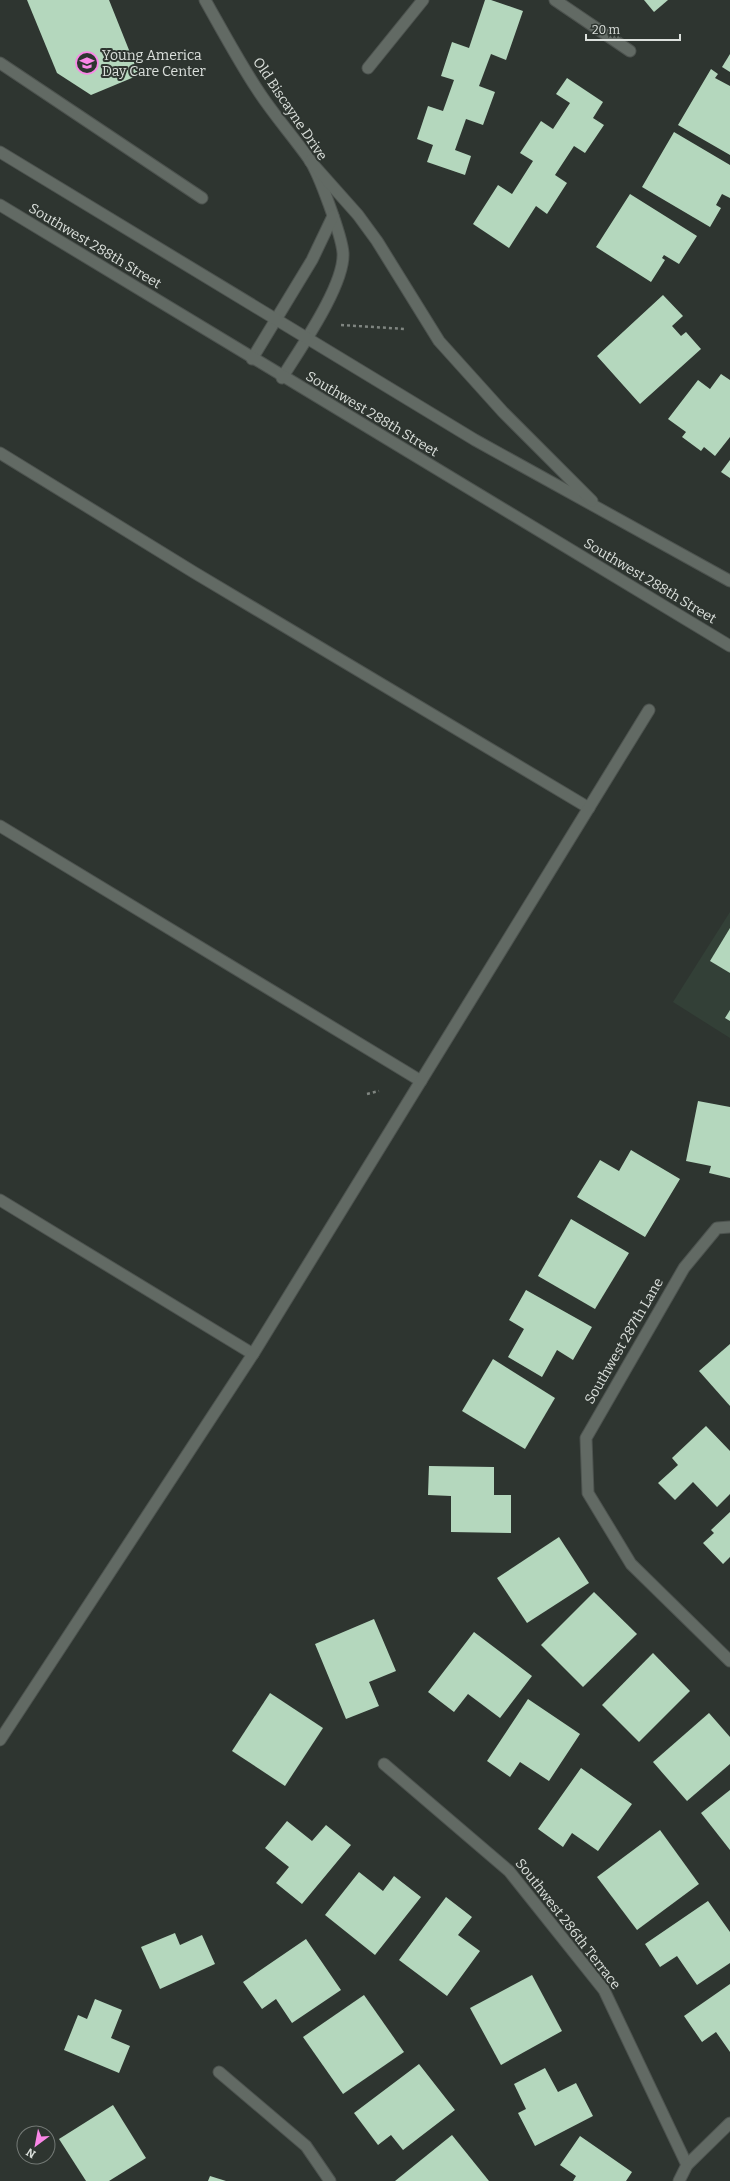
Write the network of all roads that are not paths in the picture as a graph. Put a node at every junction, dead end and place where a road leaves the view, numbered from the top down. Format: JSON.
{"nodes":[{"id":1,"x":205,"y":0,"type":"edge"},
{"id":2,"x":423,"y":0,"type":"edge"},
{"id":3,"x":555,"y":0,"type":"edge"},
{"id":4,"x":630,"y":51,"type":"dead end"},
{"id":5,"x":0,"y":63,"type":"edge"},
{"id":6,"x":368,"y":68,"type":"dead end"},
{"id":7,"x":0,"y":152,"type":"edge"},
{"id":8,"x":310,"y":161,"type":"junction"},
{"id":9,"x":202,"y":198,"type":"dead end"},
{"id":10,"x":0,"y":205,"type":"edge"},
{"id":11,"x":333,"y":216,"type":"junction"},
{"id":12,"x":276,"y":319,"type":"junction"},
{"id":13,"x":306,"y":338,"type":"junction"},
{"id":14,"x":252,"y":359,"type":"junction"},
{"id":15,"x":282,"y":378,"type":"junction"},
{"id":16,"x":0,"y":453,"type":"edge"},
{"id":17,"x":599,"y":509,"type":"junction"},
{"id":18,"x":730,"y":581,"type":"edge"},
{"id":19,"x":730,"y":646,"type":"edge"},
{"id":20,"x":649,"y":710,"type":"dead end"},
{"id":21,"x":589,"y":808,"type":"junction"},
{"id":22,"x":0,"y":826,"type":"edge"},
{"id":23,"x":421,"y":1081,"type":"junction"},
{"id":24,"x":0,"y":1200,"type":"edge"},
{"id":25,"x":730,"y":1227,"type":"edge"},
{"id":26,"x":253,"y":1354,"type":"junction"},
{"id":27,"x":730,"y":1661,"type":"edge"},
{"id":28,"x":0,"y":1740,"type":"edge"},
{"id":29,"x":384,"y":1764,"type":"dead end"},
{"id":30,"x":219,"y":2072,"type":"dead end"},
{"id":31,"x":730,"y":2123,"type":"edge"},
{"id":32,"x":687,"y":2165,"type":"junction"},
{"id":33,"x":330,"y":2181,"type":"edge"},
{"id":34,"x":679,"y":2181,"type":"edge"}],
"edges":[{"from":1,"to":8,"type":"street","name":"Old Biscayne Drive"},
{"from":2,"to":6,"type":"street"},
{"from":3,"to":4,"type":"street"},
{"from":5,"to":9,"type":"street"},
{"from":7,"to":12,"type":"street"},
{"from":8,"to":11,"type":"street","name":"Old Biscayne Drive"},
{"from":8,"to":17,"type":"street"},
{"from":10,"to":14,"type":"street","name":"Southwest 288th Street"},
{"from":11,"to":12,"type":"street"},
{"from":11,"to":13,"type":"street","name":"Old Biscayne Drive"},
{"from":12,"to":13,"type":"street"},
{"from":12,"to":14,"type":"street"},
{"from":13,"to":15,"type":"street","name":"Old Biscayne Drive"},
{"from":13,"to":17,"type":"street"},
{"from":14,"to":15,"type":"street","name":"Southwest 288th Street"},
{"from":15,"to":19,"type":"street","name":"Southwest 288th Street"},
{"from":16,"to":21,"type":"street"},
{"from":17,"to":18,"type":"street"},
{"from":20,"to":21,"type":"street"},
{"from":21,"to":23,"type":"street"},
{"from":22,"to":23,"type":"street"},
{"from":23,"to":26,"type":"street"},
{"from":24,"to":26,"type":"street"},
{"from":25,"to":27,"type":"street","name":"Southwest 287th Lane"},
{"from":26,"to":28,"type":"street"},
{"from":29,"to":32,"type":"street","name":"Southwest 286th Terrace"},
{"from":30,"to":33,"type":"street"},
{"from":31,"to":32,"type":"street"},
{"from":32,"to":34,"type":"street"}]}
